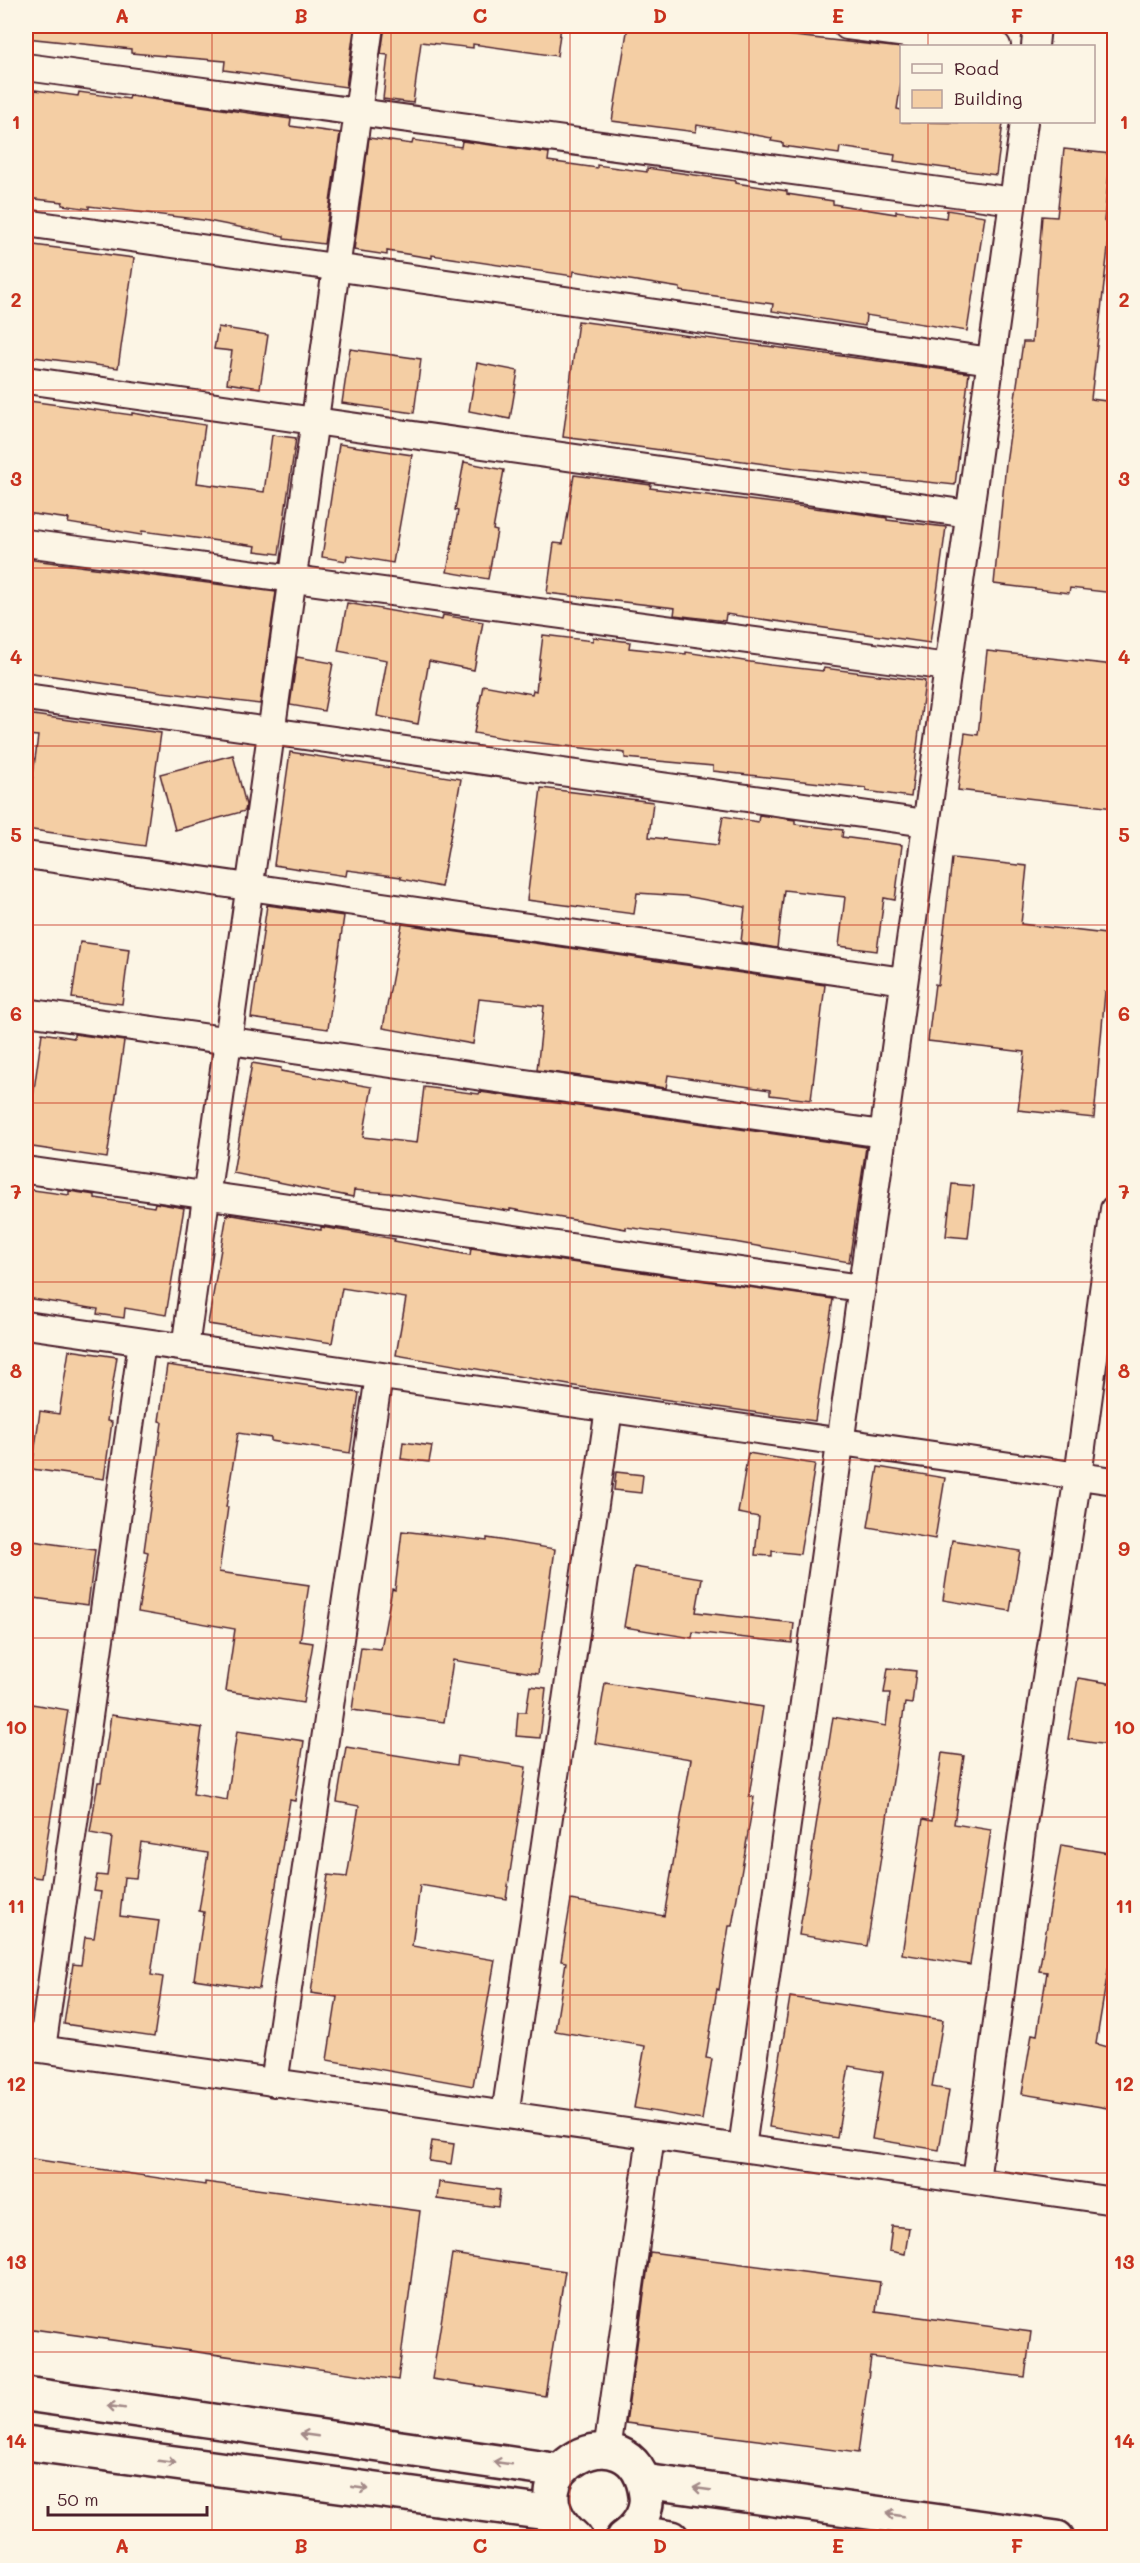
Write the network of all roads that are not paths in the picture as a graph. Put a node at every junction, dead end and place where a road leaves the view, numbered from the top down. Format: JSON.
{"nodes":[{"id":1,"x":370,"y":26,"type":"edge"},
{"id":2,"x":847,"y":26,"type":"edge"},
{"id":3,"x":1037,"y":26,"type":"edge"},
{"id":4,"x":990,"y":45,"type":"edge"},
{"id":5,"x":1035,"y":45,"type":"edge"},
{"id":6,"x":26,"y":67,"type":"edge"},
{"id":7,"x":358,"y":112,"type":"junction"},
{"id":8,"x":1024,"y":123,"type":"edge"},
{"id":9,"x":1013,"y":201,"type":"junction"},
{"id":10,"x":26,"y":223,"type":"edge"},
{"id":11,"x":336,"y":267,"type":"junction"},
{"id":12,"x":991,"y":361,"type":"junction"},
{"id":13,"x":26,"y":380,"type":"edge"},
{"id":14,"x":315,"y":421,"type":"junction"},
{"id":15,"x":969,"y":514,"type":"junction"},
{"id":16,"x":26,"y":543,"type":"edge"},
{"id":17,"x":293,"y":579,"type":"junction"},
{"id":18,"x":948,"y":667,"type":"junction"},
{"id":19,"x":26,"y":697,"type":"edge"},
{"id":20,"x":271,"y":731,"type":"junction"},
{"id":21,"x":926,"y":823,"type":"junction"},
{"id":22,"x":26,"y":855,"type":"edge"},
{"id":23,"x":249,"y":887,"type":"junction"},
{"id":24,"x":904,"y":981,"type":"junction"},
{"id":25,"x":26,"y":1012,"type":"edge"},
{"id":26,"x":228,"y":1041,"type":"junction"},
{"id":27,"x":883,"y":1134,"type":"junction"},
{"id":28,"x":26,"y":1170,"type":"edge"},
{"id":29,"x":207,"y":1196,"type":"junction"},
{"id":30,"x":1114,"y":1209,"type":"edge"},
{"id":31,"x":861,"y":1288,"type":"junction"},
{"id":32,"x":26,"y":1325,"type":"edge"},
{"id":33,"x":141,"y":1341,"type":"junction"},
{"id":34,"x":185,"y":1348,"type":"junction"},
{"id":35,"x":379,"y":1376,"type":"junction"},
{"id":36,"x":609,"y":1409,"type":"junction"},
{"id":37,"x":840,"y":1442,"type":"junction"},
{"id":38,"x":1078,"y":1476,"type":"junction"},
{"id":39,"x":1114,"y":1481,"type":"edge"},
{"id":40,"x":34,"y":2048,"type":"edge"},
{"id":41,"x":274,"y":2083,"type":"junction"},
{"id":42,"x":505,"y":2115,"type":"junction"},
{"id":43,"x":651,"y":2136,"type":"junction"},
{"id":44,"x":742,"y":2148,"type":"junction"},
{"id":45,"x":976,"y":2181,"type":"junction"},
{"id":46,"x":1114,"y":2200,"type":"edge"},
{"id":47,"x":26,"y":2394,"type":"edge"},
{"id":48,"x":26,"y":2443,"type":"edge"},
{"id":49,"x":607,"y":2451,"type":"junction"},
{"id":50,"x":560,"y":2471,"type":"junction"},
{"id":51,"x":644,"y":2481,"type":"junction"},
{"id":52,"x":565,"y":2526,"type":"edge"},
{"id":53,"x":627,"y":2535,"type":"edge"},
{"id":54,"x":672,"y":2538,"type":"edge"},
{"id":55,"x":1057,"y":2538,"type":"edge"}],
"edges":[{"from":1,"to":7,"type":"street"},
{"from":2,"to":4,"type":"street"},
{"from":3,"to":5,"type":"street"},
{"from":6,"to":7,"type":"street"},
{"from":7,"to":9,"type":"street"},
{"from":7,"to":11,"type":"street"},
{"from":8,"to":9,"type":"street"},
{"from":9,"to":12,"type":"street"},
{"from":10,"to":11,"type":"street"},
{"from":11,"to":12,"type":"street"},
{"from":11,"to":14,"type":"street"},
{"from":12,"to":15,"type":"street"},
{"from":13,"to":14,"type":"street"},
{"from":14,"to":15,"type":"street"},
{"from":14,"to":17,"type":"street"},
{"from":15,"to":18,"type":"street"},
{"from":16,"to":17,"type":"street"},
{"from":17,"to":18,"type":"street"},
{"from":17,"to":20,"type":"street"},
{"from":18,"to":21,"type":"street"},
{"from":19,"to":20,"type":"street"},
{"from":20,"to":21,"type":"street"},
{"from":20,"to":23,"type":"street"},
{"from":21,"to":24,"type":"street"},
{"from":22,"to":23,"type":"street"},
{"from":23,"to":24,"type":"street"},
{"from":23,"to":26,"type":"street"},
{"from":24,"to":27,"type":"street"},
{"from":25,"to":26,"type":"street"},
{"from":26,"to":27,"type":"street"},
{"from":26,"to":29,"type":"street"},
{"from":27,"to":31,"type":"street"},
{"from":28,"to":29,"type":"street"},
{"from":29,"to":31,"type":"street"},
{"from":29,"to":34,"type":"street"},
{"from":30,"to":38,"type":"street"},
{"from":31,"to":37,"type":"street"},
{"from":32,"to":33,"type":"street"},
{"from":33,"to":34,"type":"street"},
{"from":33,"to":40,"type":"street"},
{"from":34,"to":35,"type":"street"},
{"from":35,"to":36,"type":"street"},
{"from":35,"to":41,"type":"street"},
{"from":36,"to":37,"type":"street"},
{"from":36,"to":42,"type":"street"},
{"from":37,"to":38,"type":"street"},
{"from":37,"to":44,"type":"street"},
{"from":38,"to":39,"type":"street"},
{"from":38,"to":45,"type":"street"},
{"from":40,"to":41,"type":"street"},
{"from":41,"to":42,"type":"street"},
{"from":42,"to":43,"type":"street"},
{"from":43,"to":44,"type":"street"},
{"from":43,"to":49,"type":"street"},
{"from":44,"to":45,"type":"street"},
{"from":45,"to":46,"type":"street"},
{"from":50,"to":47,"type":"street","one_way":true},
{"from":48,"to":52,"type":"street","one_way":true},
{"from":49,"to":50,"type":"street"},
{"from":49,"to":51,"type":"street"},
{"from":50,"to":52,"type":"street"},
{"from":51,"to":53,"type":"street"},
{"from":55,"to":51,"type":"street","one_way":true},
{"from":53,"to":54,"type":"street"}]}
